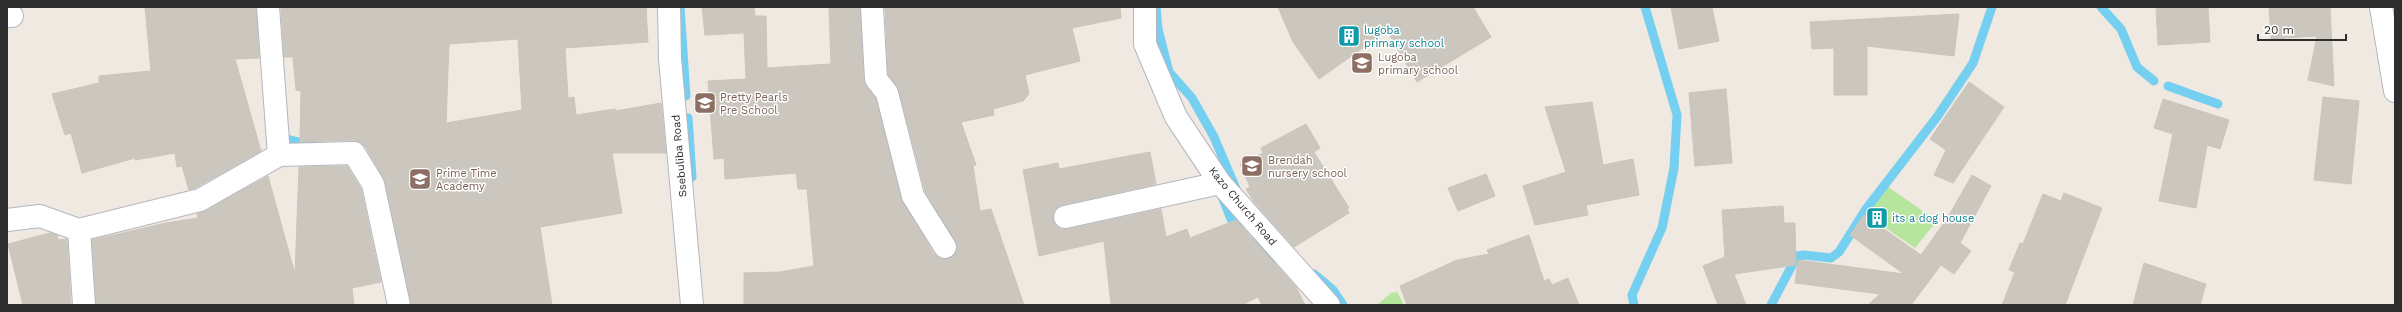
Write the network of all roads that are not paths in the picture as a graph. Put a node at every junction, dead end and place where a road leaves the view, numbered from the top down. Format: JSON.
{"nodes":[{"id":1,"x":268,"y":7,"type":"edge"},
{"id":2,"x":669,"y":7,"type":"edge"},
{"id":3,"x":872,"y":7,"type":"edge"},
{"id":4,"x":1145,"y":7,"type":"edge"},
{"id":5,"x":2381,"y":7,"type":"edge"},
{"id":6,"x":2395,"y":92,"type":"edge"},
{"id":7,"x":279,"y":155,"type":"junction"},
{"id":8,"x":1220,"y":183,"type":"junction"},
{"id":9,"x":1065,"y":217,"type":"dead end"},
{"id":10,"x":7,"y":220,"type":"edge"},
{"id":11,"x":79,"y":230,"type":"junction"},
{"id":12,"x":946,"y":247,"type":"dead end"},
{"id":13,"x":84,"y":305,"type":"edge"},
{"id":14,"x":399,"y":305,"type":"edge"},
{"id":15,"x":692,"y":305,"type":"edge"},
{"id":16,"x":1329,"y":305,"type":"edge"}],
"edges":[{"from":1,"to":7,"type":"street"},
{"from":2,"to":15,"type":"street","name":"Ssebuliba Road"},
{"from":3,"to":12,"type":"street"},
{"from":4,"to":8,"type":"street","name":"Kazo Church Road"},
{"from":5,"to":6,"type":"street"},
{"from":7,"to":11,"type":"street"},
{"from":7,"to":14,"type":"street"},
{"from":8,"to":9,"type":"street"},
{"from":8,"to":16,"type":"street","name":"Kazo Church Road"},
{"from":10,"to":11,"type":"street"},
{"from":11,"to":13,"type":"street"}]}
